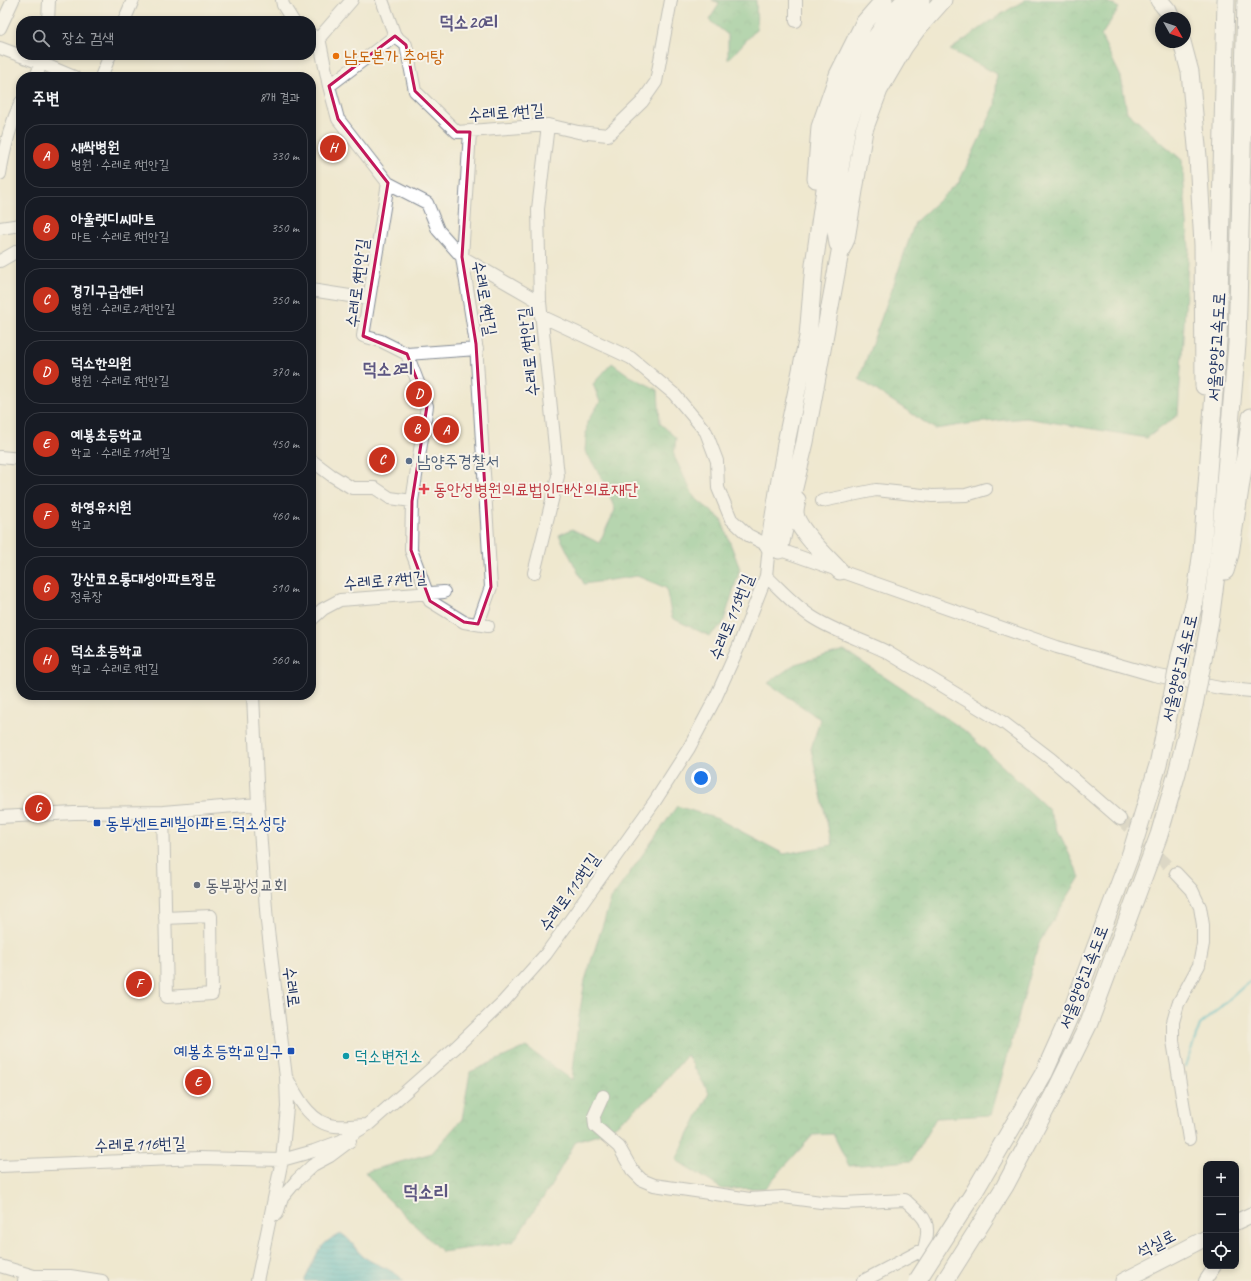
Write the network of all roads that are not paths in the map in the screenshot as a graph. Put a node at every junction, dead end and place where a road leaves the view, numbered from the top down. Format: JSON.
{"nodes":[{"id":1,"x":13,"y":0,"type":"edge"},
{"id":2,"x":49,"y":0,"type":"edge"},
{"id":3,"x":133,"y":0,"type":"edge"},
{"id":4,"x":282,"y":0,"type":"edge"},
{"id":5,"x":352,"y":0,"type":"edge"},
{"id":6,"x":382,"y":0,"type":"edge"},
{"id":7,"x":671,"y":0,"type":"edge"},
{"id":8,"x":796,"y":0,"type":"edge"},
{"id":9,"x":884,"y":0,"type":"edge"},
{"id":10,"x":905,"y":0,"type":"edge"},
{"id":11,"x":921,"y":0,"type":"edge"},
{"id":12,"x":943,"y":0,"type":"edge"},
{"id":13,"x":1159,"y":0,"type":"edge"},
{"id":14,"x":1226,"y":0,"type":"edge"},
{"id":15,"x":1246,"y":0,"type":"edge"},
{"id":16,"x":1168,"y":12,"type":"edge"},
{"id":17,"x":48,"y":16,"type":"edge"},
{"id":18,"x":126,"y":16,"type":"edge"},
{"id":19,"x":290,"y":16,"type":"edge"},
{"id":20,"x":796,"y":21,"type":"dead end"},
{"id":21,"x":0,"y":28,"type":"edge"},
{"id":22,"x":316,"y":36,"type":"edge"},
{"id":23,"x":395,"y":36,"type":"junction"},
{"id":24,"x":316,"y":40,"type":"edge"},
{"id":25,"x":0,"y":48,"type":"edge"},
{"id":26,"x":1184,"y":48,"type":"edge"},
{"id":27,"x":16,"y":53,"type":"edge"},
{"id":28,"x":42,"y":60,"type":"edge"},
{"id":29,"x":108,"y":60,"type":"edge"},
{"id":30,"x":38,"y":72,"type":"edge"},
{"id":31,"x":65,"y":72,"type":"edge"},
{"id":32,"x":103,"y":72,"type":"edge"},
{"id":33,"x":329,"y":86,"type":"junction"},
{"id":34,"x":16,"y":114,"type":"edge"},
{"id":35,"x":548,"y":125,"type":"junction"},
{"id":36,"x":470,"y":132,"type":"junction"},
{"id":37,"x":0,"y":174,"type":"edge"},
{"id":38,"x":388,"y":183,"type":"junction"},
{"id":39,"x":16,"y":226,"type":"edge"},
{"id":40,"x":0,"y":228,"type":"edge"},
{"id":41,"x":16,"y":252,"type":"edge"},
{"id":42,"x":840,"y":252,"type":"junction"},
{"id":43,"x":462,"y":257,"type":"junction"},
{"id":44,"x":0,"y":261,"type":"edge"},
{"id":45,"x":814,"y":265,"type":"junction"},
{"id":46,"x":316,"y":291,"type":"edge"},
{"id":47,"x":369,"y":299,"type":"junction"},
{"id":48,"x":540,"y":302,"type":"junction"},
{"id":49,"x":541,"y":316,"type":"junction"},
{"id":50,"x":477,"y":349,"type":"junction"},
{"id":51,"x":407,"y":354,"type":"junction"},
{"id":52,"x":1251,"y":416,"type":"edge"},
{"id":53,"x":0,"y":457,"type":"edge"},
{"id":54,"x":16,"y":459,"type":"edge"},
{"id":55,"x":316,"y":464,"type":"edge"},
{"id":56,"x":798,"y":471,"type":"junction"},
{"id":57,"x":986,"y":489,"type":"dead end"},
{"id":58,"x":412,"y":501,"type":"junction"},
{"id":59,"x":822,"y":501,"type":"dead end"},
{"id":60,"x":1205,"y":509,"type":"junction"},
{"id":61,"x":774,"y":548,"type":"junction"},
{"id":62,"x":840,"y":571,"type":"junction"},
{"id":63,"x":534,"y":573,"type":"dead end"},
{"id":64,"x":766,"y":576,"type":"junction"},
{"id":65,"x":427,"y":592,"type":"junction"},
{"id":66,"x":444,"y":592,"type":"dead end"},
{"id":67,"x":316,"y":615,"type":"edge"},
{"id":68,"x":1210,"y":621,"type":"junction"},
{"id":69,"x":1251,"y":691,"type":"edge"},
{"id":70,"x":253,"y":700,"type":"edge"},
{"id":71,"x":258,"y":804,"type":"junction"},
{"id":72,"x":163,"y":812,"type":"junction"},
{"id":73,"x":0,"y":817,"type":"edge"},
{"id":74,"x":1120,"y":819,"type":"tunnel mouth"},
{"id":75,"x":1176,"y":873,"type":"tunnel mouth"},
{"id":76,"x":165,"y":918,"type":"junction"},
{"id":77,"x":286,"y":1077,"type":"junction"},
{"id":78,"x":603,"y":1096,"type":"dead end"},
{"id":79,"x":368,"y":1125,"type":"junction"},
{"id":80,"x":1189,"y":1139,"type":"dead end"},
{"id":81,"x":282,"y":1160,"type":"junction"},
{"id":82,"x":0,"y":1166,"type":"edge"},
{"id":83,"x":1251,"y":1215,"type":"edge"},
{"id":84,"x":1239,"y":1221,"type":"edge"},
{"id":85,"x":268,"y":1230,"type":"junction"},
{"id":86,"x":1203,"y":1240,"type":"edge"},
{"id":87,"x":924,"y":1249,"type":"junction"},
{"id":88,"x":0,"y":1266,"type":"edge"},
{"id":89,"x":1213,"y":1269,"type":"edge"},
{"id":90,"x":29,"y":1278,"type":"edge"},
{"id":91,"x":102,"y":1281,"type":"edge"},
{"id":92,"x":257,"y":1281,"type":"edge"},
{"id":93,"x":863,"y":1281,"type":"edge"},
{"id":94,"x":917,"y":1281,"type":"edge"},
{"id":95,"x":920,"y":1281,"type":"edge"},
{"id":96,"x":945,"y":1281,"type":"edge"},
{"id":97,"x":1123,"y":1281,"type":"edge"},
{"id":98,"x":1205,"y":1281,"type":"edge"}],
"edges":[{"from":1,"to":21,"type":"street"},
{"from":2,"to":17,"type":"street"},
{"from":3,"to":18,"type":"street"},
{"from":4,"to":19,"type":"street"},
{"from":5,"to":22,"type":"street"},
{"from":6,"to":23,"type":"street","name":"수레로1번길"},
{"from":7,"to":35,"type":"street","name":"수레로1번길"},
{"from":8,"to":20,"type":"street"},
{"from":9,"to":45,"type":"highway"},
{"from":10,"to":45,"type":"highway"},
{"from":11,"to":42,"type":"highway"},
{"from":12,"to":42,"type":"highway"},
{"from":13,"to":16,"type":"highway"},
{"from":14,"to":60,"type":"highway","name":"서울양양고속도로"},
{"from":15,"to":68,"type":"highway","name":"서울양양고속도로"},
{"from":23,"to":33,"type":"street"},
{"from":23,"to":36,"type":"street","name":"수레로1번길"},
{"from":24,"to":33,"type":"street","name":"수레로9번길"},
{"from":25,"to":27,"type":"street"},
{"from":26,"to":60,"type":"highway"},
{"from":28,"to":30,"type":"street"},
{"from":28,"to":31,"type":"street"},
{"from":29,"to":32,"type":"street"},
{"from":33,"to":38,"type":"street","name":"수레로9번길"},
{"from":34,"to":37,"type":"street"},
{"from":35,"to":36,"type":"street","name":"수레로1번길"},
{"from":35,"to":48,"type":"street","name":"수레로1번안길"},
{"from":36,"to":43,"type":"street"},
{"from":38,"to":43,"type":"street","name":"수레로9번길"},
{"from":38,"to":47,"type":"street","name":"수레로9번안길"},
{"from":39,"to":40,"type":"street"},
{"from":41,"to":44,"type":"street"},
{"from":42,"to":56,"type":"highway"},
{"from":43,"to":48,"type":"street"},
{"from":43,"to":50,"type":"street","name":"수레로9번길"},
{"from":45,"to":61,"type":"highway"},
{"from":46,"to":47,"type":"street"},
{"from":47,"to":51,"type":"street","name":"수레로9번안길"},
{"from":48,"to":49,"type":"street","name":"수레로1번안길"},
{"from":49,"to":61,"type":"street"},
{"from":49,"to":63,"type":"street","name":"수레로1번안길"},
{"from":50,"to":51,"type":"street"},
{"from":50,"to":65,"type":"street","name":"수레로9번길"},
{"from":51,"to":58,"type":"street"},
{"from":52,"to":68,"type":"highway"},
{"from":53,"to":54,"type":"street"},
{"from":55,"to":58,"type":"street"},
{"from":56,"to":61,"type":"highway"},
{"from":56,"to":62,"type":"highway"},
{"from":57,"to":59,"type":"street"},
{"from":58,"to":65,"type":"street"},
{"from":60,"to":94,"type":"highway","name":"서울양양고속도로","bridge":true},
{"from":61,"to":62,"type":"street"},
{"from":61,"to":64,"type":"street","name":"수레로115번길"},
{"from":62,"to":69,"type":"street"},
{"from":64,"to":74,"type":"street"},
{"from":64,"to":79,"type":"street","name":"수레로115번길"},
{"from":65,"to":66,"type":"street","name":"수레로77번길"},
{"from":65,"to":67,"type":"street","name":"수레로77번길"},
{"from":68,"to":96,"type":"highway","name":"서울양양고속도로","bridge":true},
{"from":70,"to":71,"type":"street","name":"수레로"},
{"from":71,"to":72,"type":"street"},
{"from":71,"to":77,"type":"street","name":"수레로"},
{"from":72,"to":73,"type":"street"},
{"from":72,"to":76,"type":"street"},
{"from":75,"to":80,"type":"street"},
{"from":76,"to":76,"type":"street"},
{"from":77,"to":79,"type":"street"},
{"from":77,"to":81,"type":"street","name":"수레로"},
{"from":78,"to":87,"type":"street"},
{"from":79,"to":81,"type":"street","name":"수레로115번길"},
{"from":79,"to":85,"type":"street"},
{"from":81,"to":82,"type":"street","name":"수레로116번길"},
{"from":81,"to":85,"type":"street","name":"수레로"},
{"from":83,"to":84,"type":"main road"},
{"from":85,"to":92,"type":"street","name":"수레로"},
{"from":86,"to":97,"type":"main road","name":"석실로"},
{"from":87,"to":93,"type":"street"},
{"from":87,"to":95,"type":"street"},
{"from":88,"to":90,"type":"street"},
{"from":89,"to":98,"type":"street"},
{"from":90,"to":91,"type":"street"}]}
